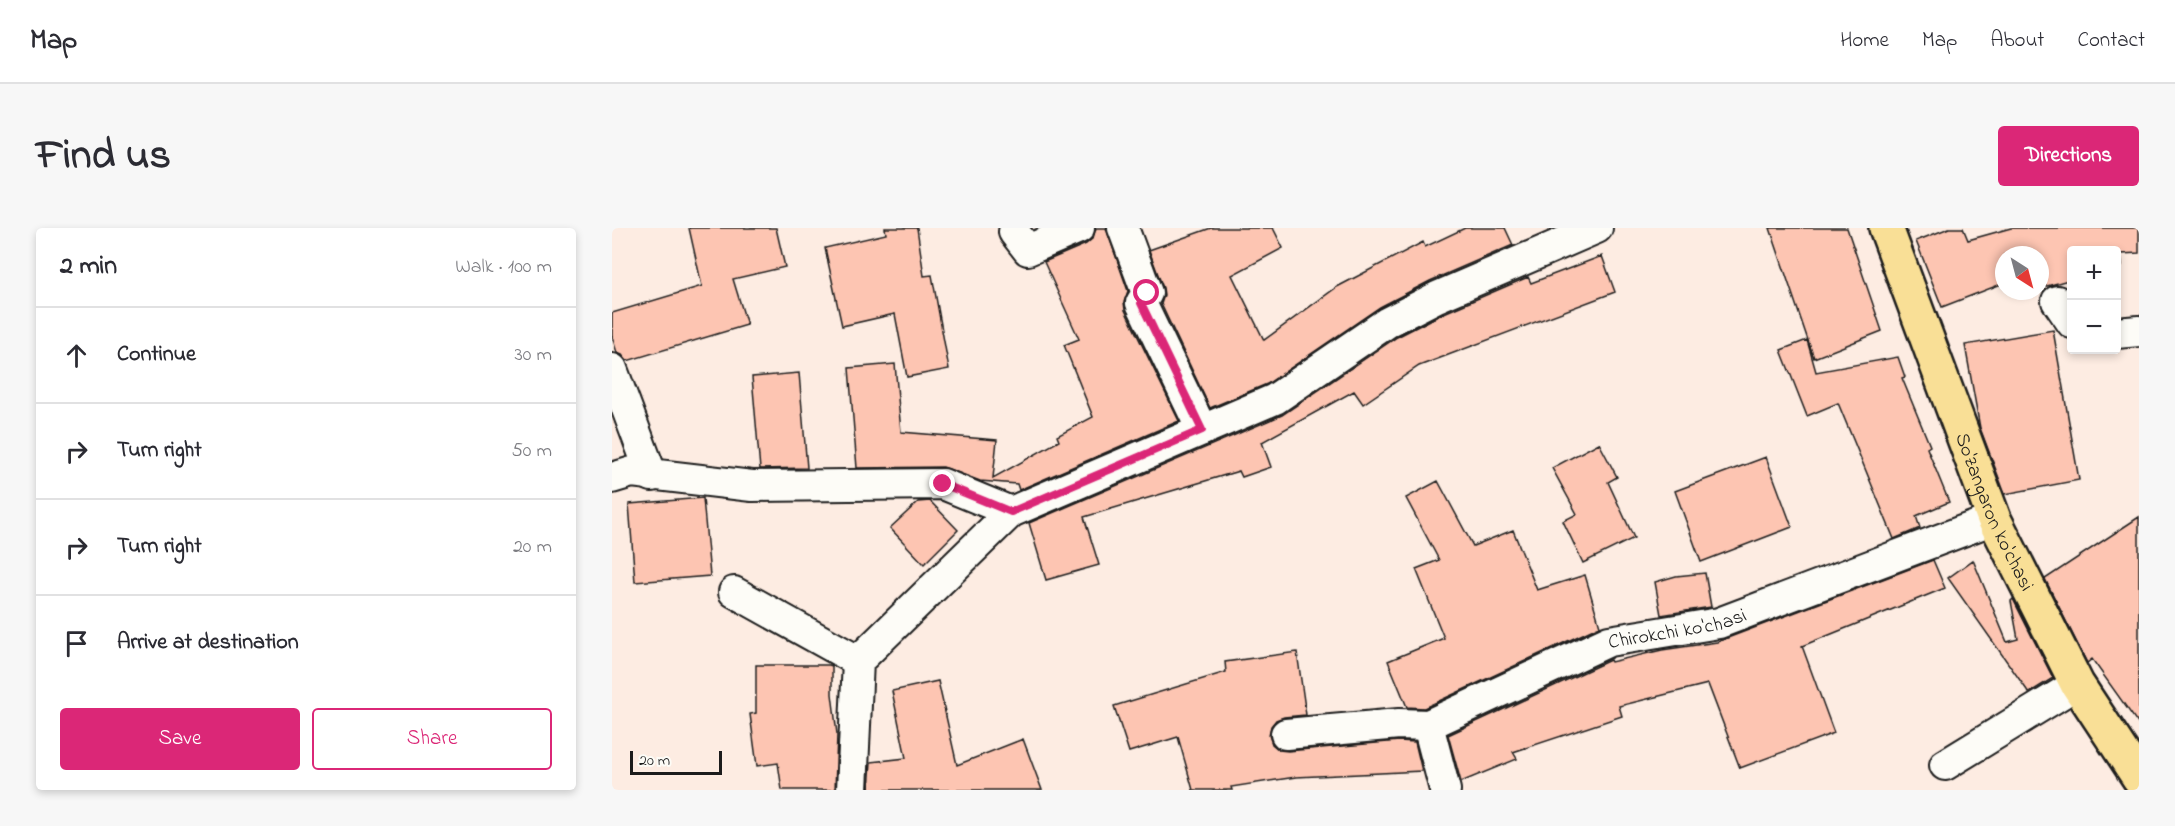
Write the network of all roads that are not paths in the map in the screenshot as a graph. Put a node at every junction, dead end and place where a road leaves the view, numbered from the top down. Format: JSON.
{"nodes":[{"id":1,"x":1078,"y":228,"type":"edge"},
{"id":2,"x":1123,"y":228,"type":"edge"},
{"id":3,"x":1597,"y":228,"type":"edge"},
{"id":4,"x":1886,"y":228,"type":"edge"},
{"id":5,"x":1014,"y":232,"type":"dead end"},
{"id":6,"x":2139,"y":331,"type":"edge"},
{"id":7,"x":2121,"y":333,"type":"edge"},
{"id":8,"x":612,"y":369,"type":"edge"},
{"id":9,"x":1202,"y":430,"type":"junction"},
{"id":10,"x":652,"y":476,"type":"junction"},
{"id":11,"x":612,"y":478,"type":"edge"},
{"id":12,"x":1011,"y":512,"type":"junction"},
{"id":13,"x":1994,"y":519,"type":"junction"},
{"id":14,"x":734,"y":592,"type":"dead end"},
{"id":15,"x":858,"y":662,"type":"junction"},
{"id":16,"x":2077,"y":684,"type":"junction"},
{"id":17,"x":1428,"y":725,"type":"junction"},
{"id":18,"x":1286,"y":734,"type":"dead end"},
{"id":19,"x":1945,"y":765,"type":"dead end"},
{"id":20,"x":2139,"y":778,"type":"edge"},
{"id":21,"x":852,"y":790,"type":"edge"},
{"id":22,"x":1445,"y":790,"type":"edge"}],
"edges":[{"from":1,"to":5,"type":"street"},
{"from":2,"to":9,"type":"street"},
{"from":3,"to":9,"type":"street"},
{"from":4,"to":13,"type":"main road","name":"So'zangaron ko'chasi"},
{"from":6,"to":7,"type":"street"},
{"from":8,"to":10,"type":"street"},
{"from":9,"to":12,"type":"street"},
{"from":10,"to":11,"type":"street"},
{"from":10,"to":12,"type":"street"},
{"from":12,"to":15,"type":"street"},
{"from":13,"to":16,"type":"main road","name":"So'zangaron ko'chasi"},
{"from":13,"to":17,"type":"street","name":"Chirokchi ko'chasi"},
{"from":14,"to":15,"type":"street"},
{"from":15,"to":21,"type":"street"},
{"from":16,"to":19,"type":"street"},
{"from":16,"to":20,"type":"main road","name":"So'zangaron ko'chasi"},
{"from":17,"to":18,"type":"street"},
{"from":17,"to":22,"type":"street"}]}
